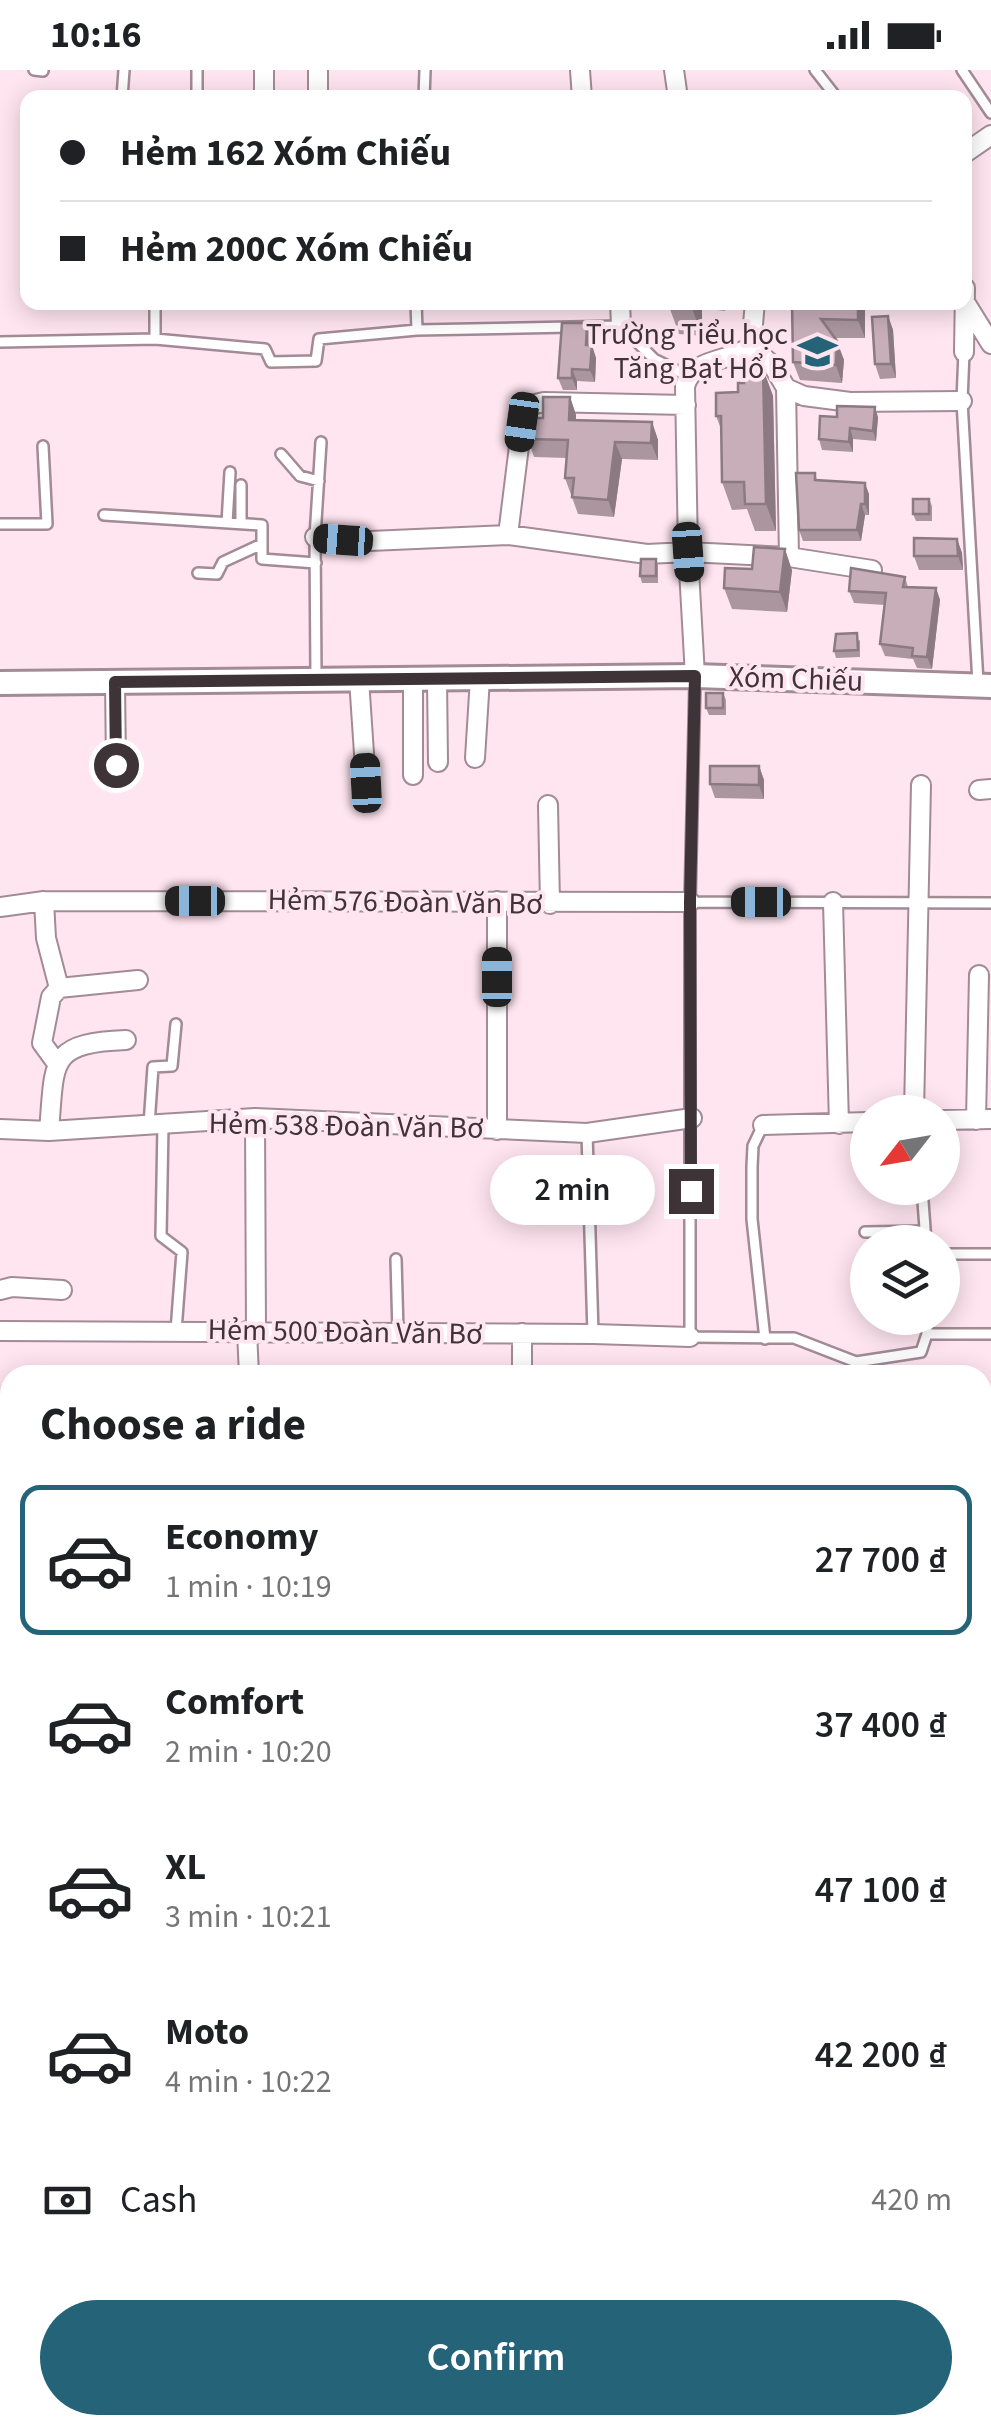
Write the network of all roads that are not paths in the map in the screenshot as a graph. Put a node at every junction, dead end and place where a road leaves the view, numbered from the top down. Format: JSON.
{"nodes":[{"id":1,"x":34,"y":70,"type":"edge"},
{"id":2,"x":43,"y":70,"type":"edge"},
{"id":3,"x":962,"y":70,"type":"edge"},
{"id":4,"x":991,"y":113,"type":"edge"},
{"id":5,"x":155,"y":310,"type":"edge"},
{"id":6,"x":416,"y":310,"type":"edge"},
{"id":7,"x":620,"y":310,"type":"edge"},
{"id":8,"x":754,"y":310,"type":"edge"},
{"id":9,"x":966,"y":310,"type":"edge"},
{"id":10,"x":971,"y":310,"type":"edge"},
{"id":11,"x":620,"y":326,"type":"junction"},
{"id":12,"x":417,"y":330,"type":"junction"},
{"id":13,"x":154,"y":339,"type":"junction"},
{"id":14,"x":0,"y":342,"type":"edge"},
{"id":15,"x":991,"y":344,"type":"edge"},
{"id":16,"x":751,"y":346,"type":"junction"},
{"id":17,"x":964,"y":352,"type":"joint"},
{"id":18,"x":688,"y":376,"type":"junction"},
{"id":19,"x":786,"y":388,"type":"junction"},
{"id":20,"x":962,"y":401,"type":"junction"},
{"id":21,"x":686,"y":405,"type":"junction"},
{"id":22,"x":321,"y":442,"type":"dead end"},
{"id":23,"x":43,"y":446,"type":"dead end"},
{"id":24,"x":280,"y":454,"type":"dead end"},
{"id":25,"x":230,"y":472,"type":"dead end"},
{"id":26,"x":319,"y":482,"type":"junction"},
{"id":27,"x":241,"y":485,"type":"dead end"},
{"id":28,"x":104,"y":515,"type":"dead end"},
{"id":29,"x":228,"y":523,"type":"junction"},
{"id":30,"x":0,"y":524,"type":"edge"},
{"id":31,"x":240,"y":524,"type":"junction"},
{"id":32,"x":508,"y":536,"type":"junction"},
{"id":33,"x":315,"y":538,"type":"junction"},
{"id":34,"x":262,"y":544,"type":"junction"},
{"id":35,"x":688,"y":552,"type":"junction"},
{"id":36,"x":789,"y":557,"type":"junction"},
{"id":37,"x":316,"y":563,"type":"junction"},
{"id":38,"x":872,"y":570,"type":"edge"},
{"id":39,"x":198,"y":573,"type":"dead end"},
{"id":40,"x":695,"y":676,"type":"junction"},
{"id":41,"x":480,"y":678,"type":"junction"},
{"id":42,"x":360,"y":679,"type":"junction"},
{"id":43,"x":425,"y":679,"type":"junction"},
{"id":44,"x":316,"y":680,"type":"junction"},
{"id":45,"x":115,"y":682,"type":"junction"},
{"id":46,"x":0,"y":683,"type":"edge"},
{"id":47,"x":984,"y":686,"type":"edge"},
{"id":48,"x":476,"y":758,"type":"dead end"},
{"id":49,"x":438,"y":762,"type":"dead end"},
{"id":50,"x":116,"y":765,"type":"dead end"},
{"id":51,"x":413,"y":775,"type":"dead end"},
{"id":52,"x":366,"y":783,"type":"dead end"},
{"id":53,"x":920,"y":785,"type":"dead end"},
{"id":54,"x":548,"y":805,"type":"dead end"},
{"id":55,"x":497,"y":900,"type":"junction"},
{"id":56,"x":918,"y":900,"type":"junction"},
{"id":57,"x":44,"y":901,"type":"junction"},
{"id":58,"x":690,"y":902,"type":"junction"},
{"id":59,"x":832,"y":902,"type":"junction"},
{"id":60,"x":991,"y":903,"type":"edge"},
{"id":61,"x":550,"y":904,"type":"junction"},
{"id":62,"x":0,"y":907,"type":"edge"},
{"id":63,"x":979,"y":975,"type":"dead end"},
{"id":64,"x":138,"y":980,"type":"dead end"},
{"id":65,"x":59,"y":988,"type":"junction"},
{"id":66,"x":176,"y":1024,"type":"dead end"},
{"id":67,"x":126,"y":1040,"type":"dead end"},
{"id":68,"x":58,"y":1065,"type":"junction"},
{"id":69,"x":914,"y":1095,"type":"edge"},
{"id":70,"x":255,"y":1118,"type":"junction"},
{"id":71,"x":692,"y":1118,"type":"junction"},
{"id":72,"x":983,"y":1120,"type":"edge"},
{"id":73,"x":850,"y":1123,"type":"edge"},
{"id":74,"x":156,"y":1124,"type":"junction"},
{"id":75,"x":839,"y":1124,"type":"junction"},
{"id":76,"x":763,"y":1126,"type":"joint"},
{"id":77,"x":0,"y":1129,"type":"edge"},
{"id":78,"x":497,"y":1130,"type":"junction"},
{"id":79,"x":49,"y":1131,"type":"junction"},
{"id":80,"x":587,"y":1133,"type":"junction"},
{"id":81,"x":960,"y":1254,"type":"edge"},
{"id":82,"x":991,"y":1254,"type":"edge"},
{"id":83,"x":396,"y":1259,"type":"dead end"},
{"id":84,"x":0,"y":1290,"type":"edge"},
{"id":85,"x":62,"y":1290,"type":"dead end"},
{"id":86,"x":0,"y":1331,"type":"edge"},
{"id":87,"x":176,"y":1331,"type":"junction"},
{"id":88,"x":252,"y":1331,"type":"junction"},
{"id":89,"x":522,"y":1333,"type":"junction"},
{"id":90,"x":593,"y":1334,"type":"junction"},
{"id":91,"x":960,"y":1334,"type":"edge"},
{"id":92,"x":991,"y":1334,"type":"edge"},
{"id":93,"x":398,"y":1335,"type":"junction"},
{"id":94,"x":928,"y":1335,"type":"edge"},
{"id":95,"x":690,"y":1338,"type":"junction"},
{"id":96,"x":765,"y":1340,"type":"junction"},
{"id":97,"x":856,"y":1362,"type":"joint"},
{"id":98,"x":250,"y":1365,"type":"edge"},
{"id":99,"x":522,"y":1365,"type":"edge"}],
"edges":[{"from":1,"to":2,"type":"lane"},
{"from":3,"to":4,"type":"lane"},
{"from":5,"to":13,"type":"lane"},
{"from":6,"to":12,"type":"lane"},
{"from":7,"to":11,"type":"street"},
{"from":8,"to":16,"type":"street"},
{"from":9,"to":17,"type":"street"},
{"from":10,"to":15,"type":"street"},
{"from":11,"to":12,"type":"lane"},
{"from":11,"to":18,"type":"lane"},
{"from":12,"to":13,"type":"lane"},
{"from":13,"to":14,"type":"lane"},
{"from":16,"to":18,"type":"street"},
{"from":16,"to":19,"type":"street"},
{"from":17,"to":20,"type":"lane"},
{"from":18,"to":21,"type":"street"},
{"from":19,"to":20,"type":"street"},
{"from":19,"to":36,"type":"street"},
{"from":20,"to":47,"type":"lane"},
{"from":21,"to":32,"type":"street"},
{"from":21,"to":35,"type":"street"},
{"from":22,"to":26,"type":"lane"},
{"from":23,"to":30,"type":"lane"},
{"from":24,"to":26,"type":"lane"},
{"from":25,"to":29,"type":"lane"},
{"from":26,"to":33,"type":"lane"},
{"from":27,"to":31,"type":"lane"},
{"from":28,"to":29,"type":"lane"},
{"from":29,"to":31,"type":"lane"},
{"from":31,"to":34,"type":"lane"},
{"from":32,"to":33,"type":"street"},
{"from":32,"to":35,"type":"street"},
{"from":33,"to":37,"type":"lane"},
{"from":34,"to":37,"type":"lane"},
{"from":34,"to":39,"type":"lane"},
{"from":35,"to":36,"type":"street"},
{"from":35,"to":40,"type":"street"},
{"from":36,"to":38,"type":"street"},
{"from":37,"to":44,"type":"lane"},
{"from":40,"to":41,"type":"street","name":"Xóm Chiếu"},
{"from":40,"to":47,"type":"street","name":"Xóm Chiếu"},
{"from":40,"to":58,"type":"lane"},
{"from":41,"to":43,"type":"street","name":"Xóm Chiếu"},
{"from":41,"to":48,"type":"street"},
{"from":42,"to":43,"type":"street","name":"Xóm Chiếu"},
{"from":42,"to":44,"type":"street","name":"Xóm Chiếu"},
{"from":42,"to":52,"type":"street"},
{"from":43,"to":49,"type":"street"},
{"from":43,"to":51,"type":"street"},
{"from":44,"to":45,"type":"street","name":"Xóm Chiếu"},
{"from":45,"to":46,"type":"street","name":"Xóm Chiếu"},
{"from":45,"to":50,"type":"street"},
{"from":53,"to":56,"type":"street"},
{"from":54,"to":61,"type":"street"},
{"from":55,"to":57,"type":"street","name":"Hẻm 576 Đoàn Văn Bơ"},
{"from":55,"to":61,"type":"street","name":"Hẻm 576 Đoàn Văn Bơ"},
{"from":55,"to":78,"type":"street"},
{"from":56,"to":59,"type":"lane"},
{"from":56,"to":60,"type":"lane"},
{"from":56,"to":69,"type":"street"},
{"from":57,"to":62,"type":"street","name":"Hẻm 576 Đoàn Văn Bơ"},
{"from":57,"to":65,"type":"street"},
{"from":58,"to":59,"type":"lane"},
{"from":58,"to":61,"type":"street","name":"Hẻm 576 Đoàn Văn Bơ"},
{"from":58,"to":71,"type":"lane"},
{"from":59,"to":75,"type":"street"},
{"from":63,"to":72,"type":"street"},
{"from":64,"to":65,"type":"street"},
{"from":65,"to":68,"type":"street"},
{"from":66,"to":74,"type":"lane"},
{"from":67,"to":68,"type":"street"},
{"from":68,"to":79,"type":"street"},
{"from":70,"to":74,"type":"street","name":"Hẻm 538 Đoàn Văn Bơ"},
{"from":70,"to":78,"type":"street","name":"Hẻm 538 Đoàn Văn Bơ"},
{"from":70,"to":88,"type":"street"},
{"from":71,"to":80,"type":"street","name":"Hẻm 538 Đoàn Văn Bơ"},
{"from":71,"to":95,"type":"lane"},
{"from":73,"to":75,"type":"street"},
{"from":74,"to":79,"type":"street","name":"Hẻm 538 Đoàn Văn Bơ"},
{"from":74,"to":87,"type":"lane"},
{"from":75,"to":76,"type":"street"},
{"from":76,"to":96,"type":"lane"},
{"from":77,"to":79,"type":"street","name":"Hẻm 538 Đoàn Văn Bơ"},
{"from":78,"to":80,"type":"street","name":"Hẻm 538 Đoàn Văn Bơ"},
{"from":80,"to":90,"type":"lane"},
{"from":81,"to":82,"type":"lane"},
{"from":83,"to":93,"type":"lane"},
{"from":84,"to":85,"type":"street"},
{"from":86,"to":87,"type":"street","name":"Hẻm 500 Đoàn Văn Bơ"},
{"from":87,"to":88,"type":"street","name":"Hẻm 500 Đoàn Văn Bơ"},
{"from":88,"to":93,"type":"street","name":"Hẻm 500 Đoàn Văn Bơ"},
{"from":88,"to":98,"type":"street"},
{"from":89,"to":90,"type":"street","name":"Hẻm 500 Đoàn Văn Bơ"},
{"from":89,"to":93,"type":"street","name":"Hẻm 500 Đoàn Văn Bơ"},
{"from":89,"to":99,"type":"street"},
{"from":90,"to":95,"type":"street","name":"Hẻm 500 Đoàn Văn Bơ"},
{"from":91,"to":92,"type":"lane"},
{"from":94,"to":97,"type":"lane"},
{"from":95,"to":96,"type":"lane"},
{"from":96,"to":97,"type":"lane"}]}
